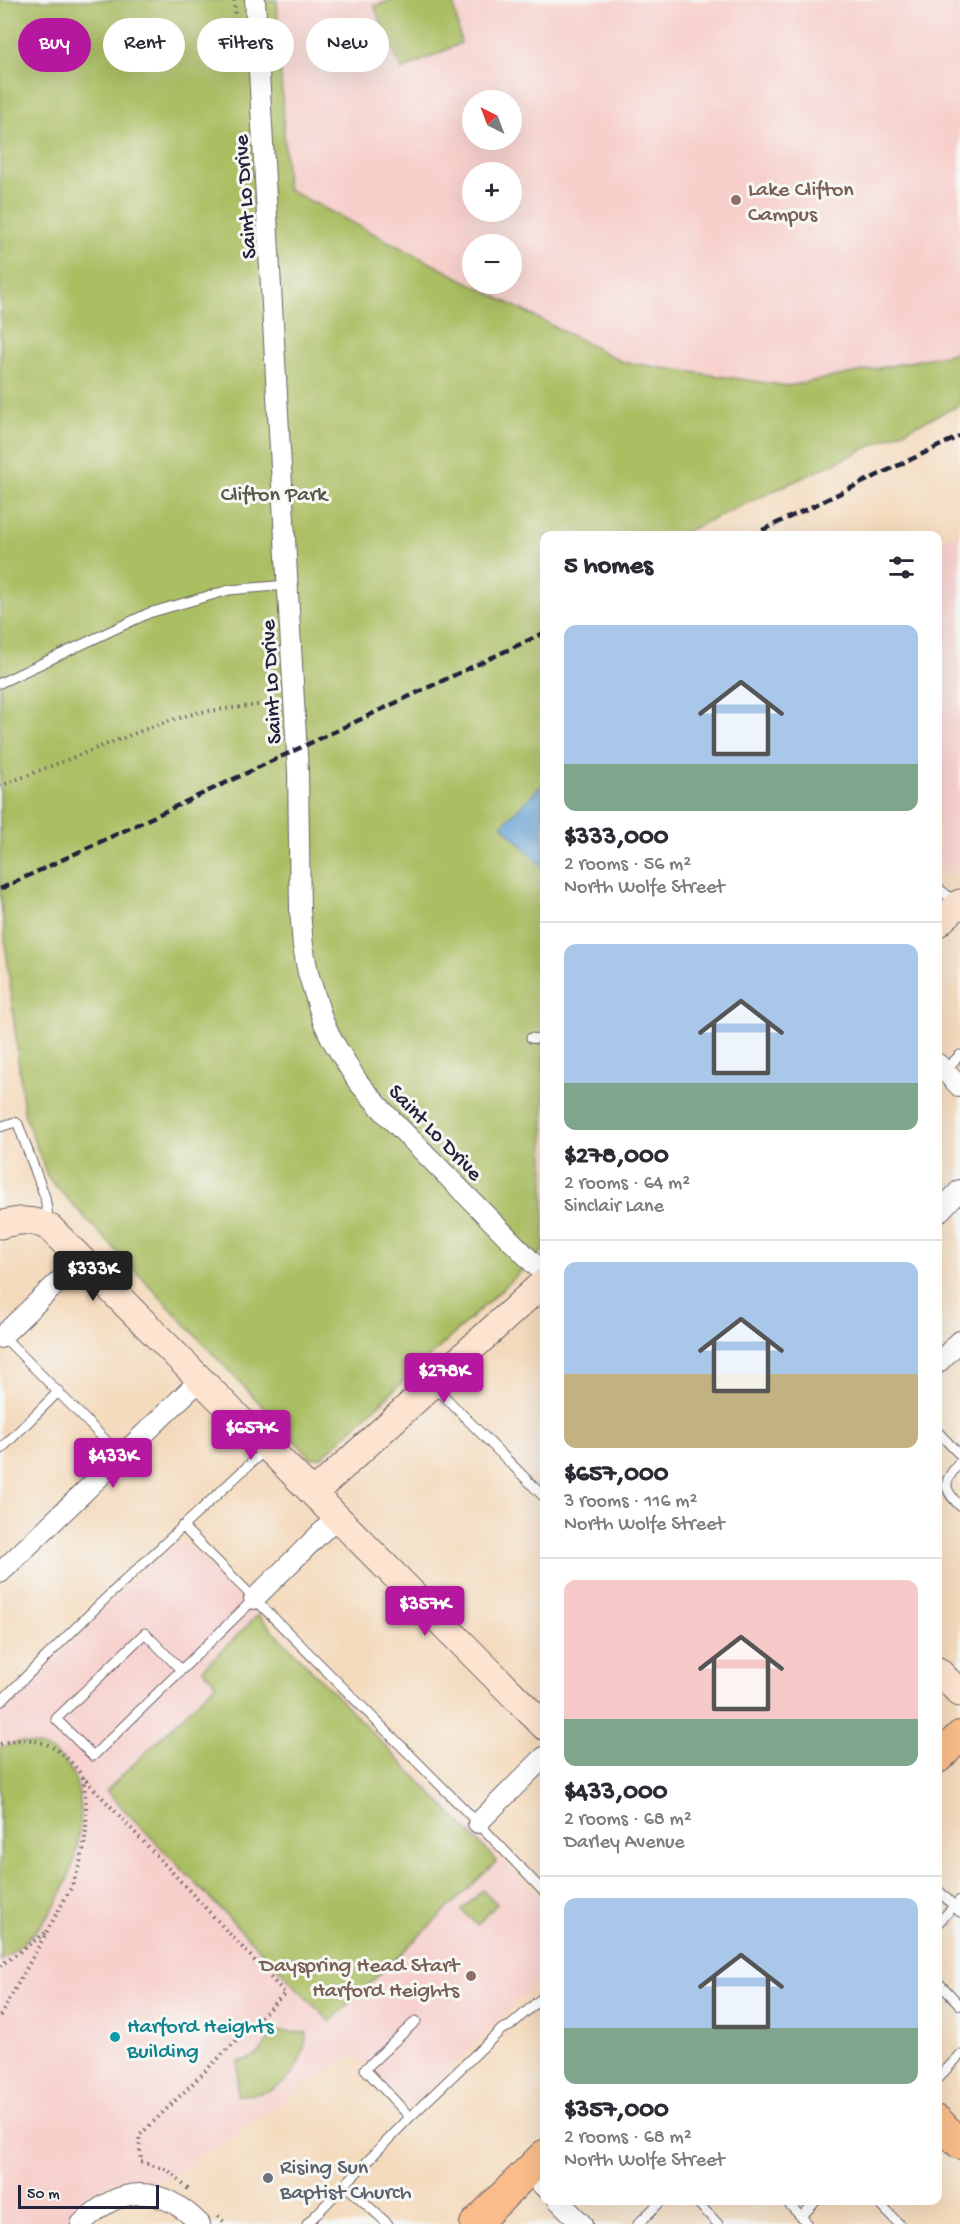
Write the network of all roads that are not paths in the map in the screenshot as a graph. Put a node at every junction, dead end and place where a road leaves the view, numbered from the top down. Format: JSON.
{"nodes":[{"id":1,"x":255,"y":0,"type":"edge"},
{"id":2,"x":287,"y":585,"type":"junction"},
{"id":3,"x":0,"y":683,"type":"edge"},
{"id":4,"x":942,"y":891,"type":"edge"},
{"id":5,"x":959,"y":903,"type":"edge"},
{"id":6,"x":942,"y":919,"type":"edge"},
{"id":7,"x":531,"y":1038,"type":"dead end"},
{"id":8,"x":540,"y":1039,"type":"edge"},
{"id":9,"x":960,"y":1055,"type":"edge"},
{"id":10,"x":942,"y":1069,"type":"edge"},
{"id":11,"x":942,"y":1073,"type":"edge"},
{"id":12,"x":960,"y":1087,"type":"edge"},
{"id":13,"x":0,"y":1127,"type":"edge"},
{"id":14,"x":960,"y":1190,"type":"edge"},
{"id":15,"x":942,"y":1209,"type":"edge"},
{"id":16,"x":0,"y":1225,"type":"edge"},
{"id":17,"x":50,"y":1228,"type":"junction"},
{"id":18,"x":81,"y":1259,"type":"junction"},
{"id":19,"x":540,"y":1270,"type":"edge"},
{"id":20,"x":540,"y":1286,"type":"edge"},
{"id":21,"x":1,"y":1336,"type":"edge"},
{"id":22,"x":201,"y":1379,"type":"junction"},
{"id":23,"x":432,"y":1384,"type":"junction"},
{"id":24,"x":59,"y":1391,"type":"junction"},
{"id":25,"x":942,"y":1436,"type":"edge"},
{"id":26,"x":0,"y":1450,"type":"edge"},
{"id":27,"x":260,"y":1454,"type":"junction"},
{"id":28,"x":960,"y":1455,"type":"edge"},
{"id":29,"x":121,"y":1456,"type":"junction"},
{"id":30,"x":960,"y":1462,"type":"edge"},
{"id":31,"x":314,"y":1493,"type":"junction"},
{"id":32,"x":540,"y":1493,"type":"edge"},
{"id":33,"x":960,"y":1506,"type":"edge"},
{"id":34,"x":337,"y":1517,"type":"junction"},
{"id":35,"x":182,"y":1526,"type":"junction"},
{"id":36,"x":0,"y":1573,"type":"edge"},
{"id":37,"x":254,"y":1599,"type":"junction"},
{"id":38,"x":181,"y":1670,"type":"junction"},
{"id":39,"x":942,"y":1675,"type":"edge"},
{"id":40,"x":960,"y":1694,"type":"edge"},
{"id":41,"x":0,"y":1702,"type":"edge"},
{"id":42,"x":540,"y":1722,"type":"edge"},
{"id":43,"x":960,"y":1736,"type":"edge"},
{"id":44,"x":942,"y":1754,"type":"edge"},
{"id":45,"x":540,"y":1761,"type":"edge"},
{"id":46,"x":478,"y":1822,"type":"junction"},
{"id":47,"x":540,"y":1888,"type":"edge"},
{"id":48,"x":942,"y":1893,"type":"edge"},
{"id":49,"x":958,"y":1906,"type":"edge"},
{"id":50,"x":942,"y":1920,"type":"edge"},
{"id":51,"x":942,"y":1986,"type":"edge"},
{"id":52,"x":540,"y":2000,"type":"edge"},
{"id":53,"x":960,"y":2004,"type":"edge"},
{"id":54,"x":416,"y":2021,"type":"dead end"},
{"id":55,"x":960,"y":2055,"type":"edge"},
{"id":56,"x":942,"y":2074,"type":"edge"},
{"id":57,"x":410,"y":2117,"type":"junction"},
{"id":58,"x":942,"y":2125,"type":"edge"},
{"id":59,"x":960,"y":2144,"type":"edge"},
{"id":60,"x":539,"y":2171,"type":"edge"},
{"id":61,"x":345,"y":2185,"type":"junction"},
{"id":62,"x":563,"y":2205,"type":"edge"},
{"id":63,"x":657,"y":2205,"type":"edge"},
{"id":64,"x":699,"y":2205,"type":"edge"},
{"id":65,"x":790,"y":2205,"type":"edge"},
{"id":66,"x":812,"y":2205,"type":"edge"},
{"id":67,"x":881,"y":2205,"type":"edge"},
{"id":68,"x":205,"y":2216,"type":"edge"},
{"id":69,"x":801,"y":2217,"type":"junction"},
{"id":70,"x":81,"y":2224,"type":"edge"},
{"id":71,"x":307,"y":2224,"type":"edge"},
{"id":72,"x":388,"y":2224,"type":"edge"},
{"id":73,"x":475,"y":2224,"type":"edge"},
{"id":74,"x":582,"y":2224,"type":"edge"},
{"id":75,"x":638,"y":2224,"type":"edge"},
{"id":76,"x":718,"y":2224,"type":"edge"},
{"id":77,"x":808,"y":2224,"type":"edge"},
{"id":78,"x":899,"y":2224,"type":"edge"}],
"edges":[{"from":1,"to":2,"type":"street","name":"Saint Lo Drive"},
{"from":2,"to":3,"type":"lane"},
{"from":2,"to":19,"type":"street","name":"Saint Lo Drive"},
{"from":4,"to":5,"type":"lane"},
{"from":5,"to":6,"type":"main road"},
{"from":7,"to":8,"type":"lane"},
{"from":9,"to":10,"type":"lane"},
{"from":11,"to":12,"type":"street"},
{"from":13,"to":17,"type":"lane"},
{"from":14,"to":15,"type":"street"},
{"from":16,"to":17,"type":"main road"},
{"from":17,"to":18,"type":"main road"},
{"from":18,"to":21,"type":"street"},
{"from":18,"to":22,"type":"main road"},
{"from":20,"to":23,"type":"main road"},
{"from":21,"to":24,"type":"lane"},
{"from":22,"to":27,"type":"main road"},
{"from":22,"to":29,"type":"street"},
{"from":23,"to":31,"type":"main road"},
{"from":23,"to":32,"type":"lane"},
{"from":24,"to":26,"type":"lane"},
{"from":24,"to":29,"type":"lane"},
{"from":25,"to":28,"type":"lane"},
{"from":27,"to":31,"type":"main road"},
{"from":27,"to":35,"type":"lane"},
{"from":29,"to":36,"type":"street"},
{"from":30,"to":33,"type":"lane"},
{"from":31,"to":34,"type":"main road"},
{"from":34,"to":37,"type":"street"},
{"from":34,"to":42,"type":"main road"},
{"from":35,"to":37,"type":"lane"},
{"from":35,"to":41,"type":"lane"},
{"from":37,"to":38,"type":"lane"},
{"from":37,"to":46,"type":"lane"},
{"from":38,"to":38,"type":"lane"},
{"from":39,"to":40,"type":"main road"},
{"from":43,"to":44,"type":"main road"},
{"from":45,"to":46,"type":"street"},
{"from":46,"to":47,"type":"lane"},
{"from":48,"to":49,"type":"lane"},
{"from":49,"to":50,"type":"lane"},
{"from":51,"to":53,"type":"lane"},
{"from":52,"to":57,"type":"lane"},
{"from":54,"to":57,"type":"lane"},
{"from":55,"to":56,"type":"lane"},
{"from":57,"to":61,"type":"lane"},
{"from":58,"to":59,"type":"main road"},
{"from":60,"to":73,"type":"main road"},
{"from":61,"to":71,"type":"lane"},
{"from":61,"to":72,"type":"lane"},
{"from":62,"to":74,"type":"street"},
{"from":63,"to":75,"type":"lane"},
{"from":64,"to":76,"type":"lane"},
{"from":65,"to":69,"type":"lane"},
{"from":66,"to":69,"type":"lane"},
{"from":67,"to":78,"type":"lane"},
{"from":68,"to":70,"type":"street"},
{"from":69,"to":77,"type":"lane"}]}
